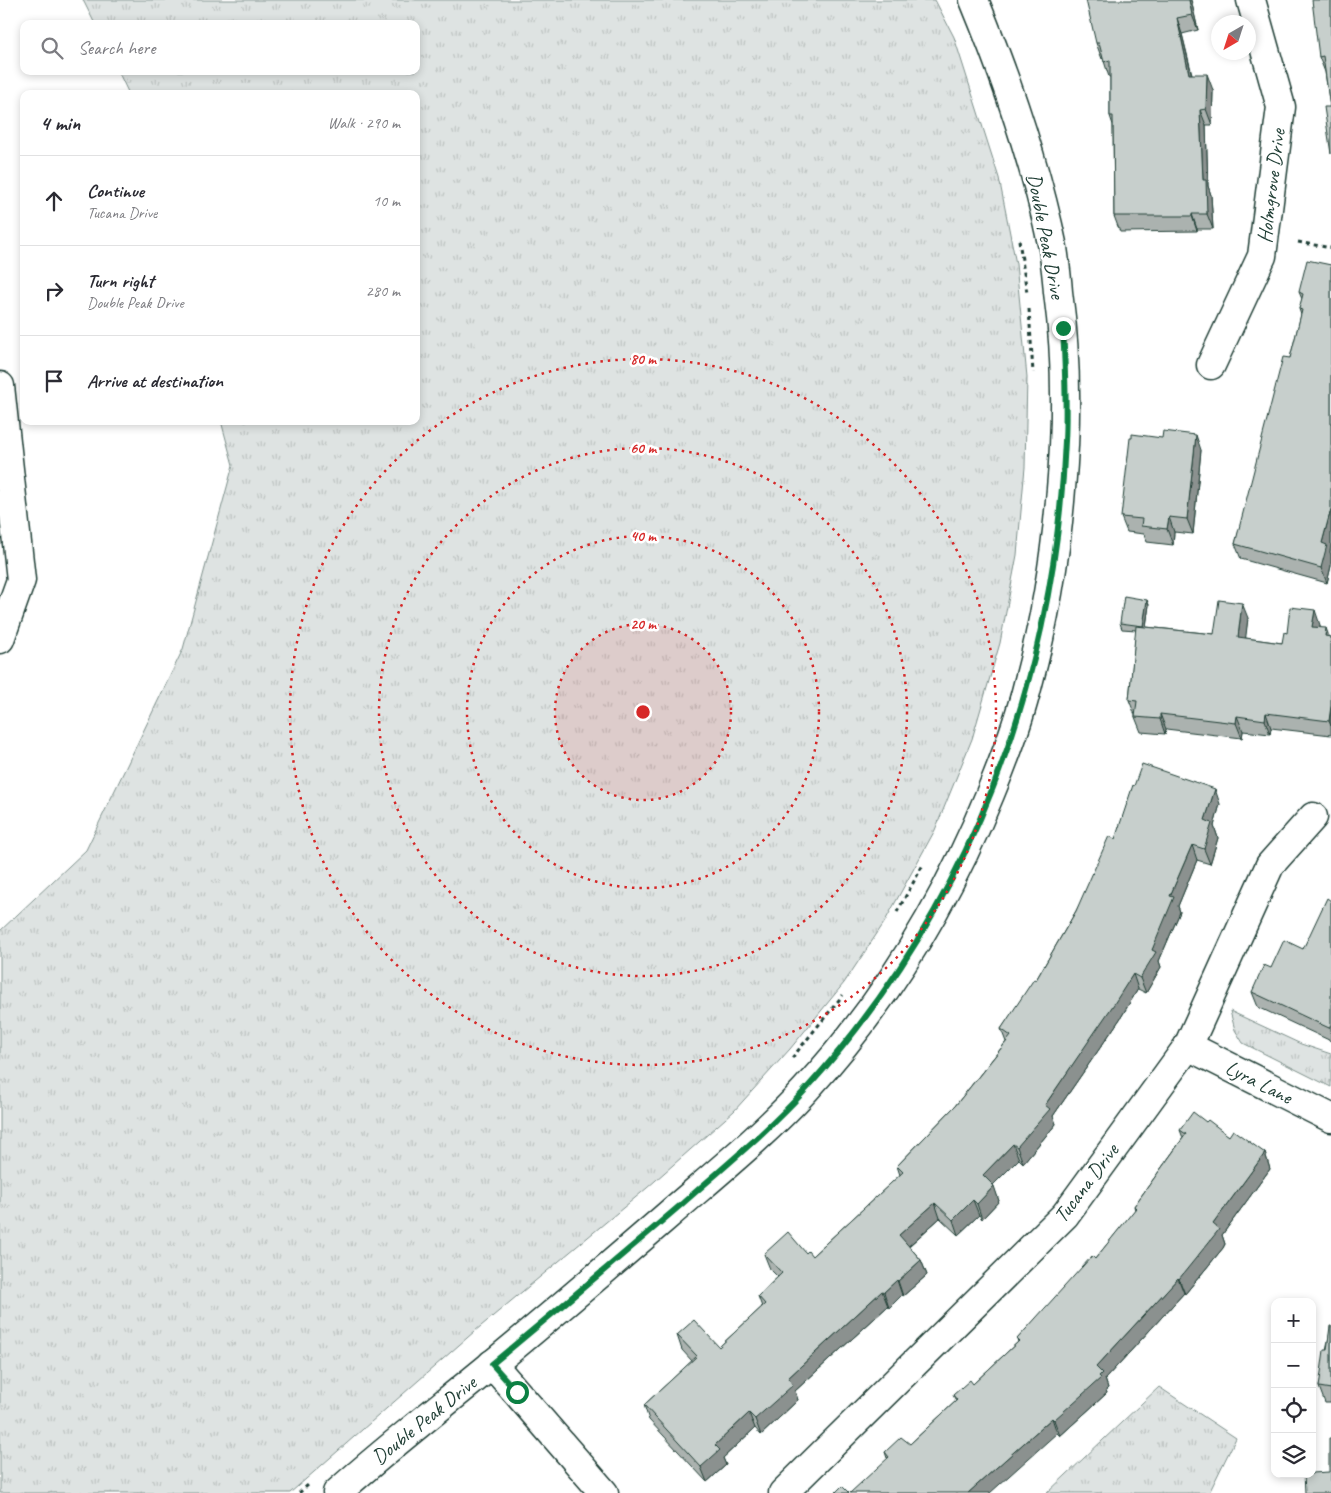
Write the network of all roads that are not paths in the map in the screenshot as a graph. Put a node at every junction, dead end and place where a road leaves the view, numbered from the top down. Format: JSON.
{"nodes":[{"id":1,"x":974,"y":0,"type":"edge"},
{"id":2,"x":1251,"y":0,"type":"edge"},
{"id":3,"x":1211,"y":365,"type":"dead end"},
{"id":4,"x":0,"y":386,"type":"edge"},
{"id":5,"x":0,"y":639,"type":"edge"},
{"id":6,"x":1313,"y":816,"type":"dead end"},
{"id":7,"x":1188,"y":1046,"type":"junction"},
{"id":8,"x":1331,"y":1118,"type":"edge"},
{"id":9,"x":492,"y":1364,"type":"junction"},
{"id":10,"x":325,"y":1487,"type":"edge"},
{"id":11,"x":604,"y":1493,"type":"edge"},
{"id":12,"x":783,"y":1493,"type":"edge"}],
"edges":[{"from":1,"to":9,"type":"street","name":"Double Peak Drive"},
{"from":2,"to":3,"type":"street","name":"Holmgrove Drive"},
{"from":4,"to":5,"type":"street"},
{"from":6,"to":7,"type":"street","name":"Tucana Drive"},
{"from":7,"to":8,"type":"street","name":"Lyra Lane"},
{"from":7,"to":12,"type":"street","name":"Tucana Drive"},
{"from":9,"to":10,"type":"street","name":"Double Peak Drive"},
{"from":9,"to":11,"type":"street"}]}
